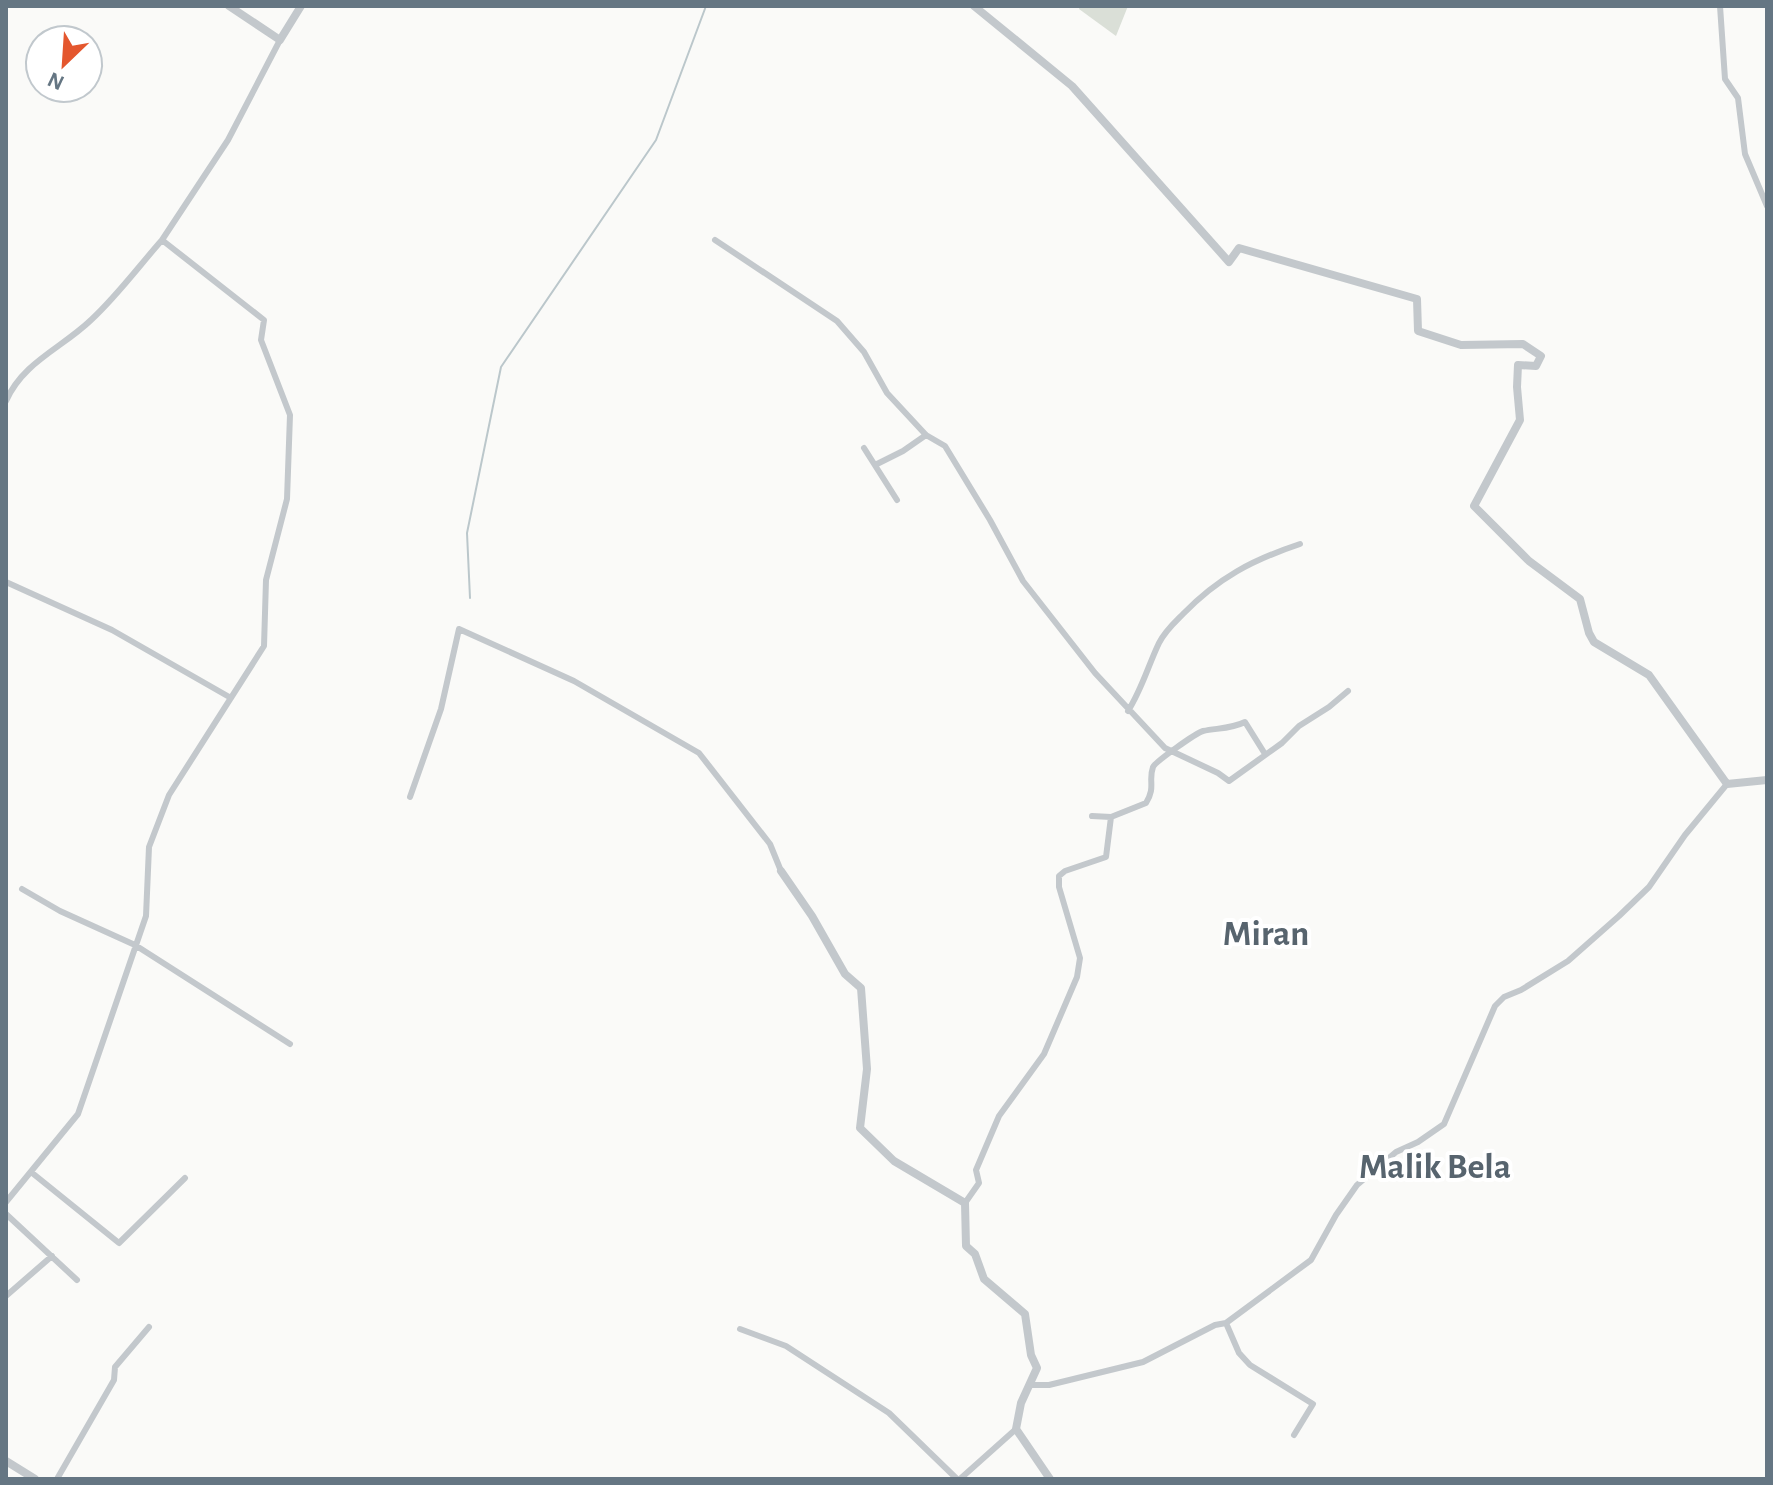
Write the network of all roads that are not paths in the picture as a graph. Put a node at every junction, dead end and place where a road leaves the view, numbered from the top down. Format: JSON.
{"nodes":[{"id":1,"x":229,"y":6,"type":"edge"},
{"id":2,"x":301,"y":6,"type":"edge"},
{"id":3,"x":974,"y":6,"type":"edge"},
{"id":4,"x":1720,"y":6,"type":"edge"},
{"id":5,"x":280,"y":40,"type":"junction"},
{"id":6,"x":1767,"y":206,"type":"edge"},
{"id":7,"x":162,"y":240,"type":"junction"},
{"id":8,"x":715,"y":240,"type":"dead end"},
{"id":9,"x":6,"y":401,"type":"edge"},
{"id":10,"x":926,"y":435,"type":"junction"},
{"id":11,"x":864,"y":448,"type":"dead end"},
{"id":12,"x":875,"y":465,"type":"junction"},
{"id":13,"x":897,"y":500,"type":"dead end"},
{"id":14,"x":1300,"y":544,"type":"dead end"},
{"id":15,"x":6,"y":582,"type":"edge"},
{"id":16,"x":1348,"y":691,"type":"dead end"},
{"id":17,"x":231,"y":698,"type":"junction"},
{"id":18,"x":1128,"y":711,"type":"junction"},
{"id":19,"x":1173,"y":753,"type":"junction"},
{"id":20,"x":1265,"y":754,"type":"junction"},
{"id":21,"x":1767,"y":780,"type":"edge"},
{"id":22,"x":1727,"y":784,"type":"junction"},
{"id":23,"x":410,"y":797,"type":"dead end"},
{"id":24,"x":1092,"y":816,"type":"dead end"},
{"id":25,"x":1111,"y":817,"type":"junction"},
{"id":26,"x":781,"y":871,"type":"joint"},
{"id":27,"x":22,"y":889,"type":"dead end"},
{"id":28,"x":135,"y":945,"type":"junction"},
{"id":29,"x":290,"y":1044,"type":"dead end"},
{"id":30,"x":31,"y":1172,"type":"junction"},
{"id":31,"x":185,"y":1178,"type":"dead end"},
{"id":32,"x":6,"y":1202,"type":"edge"},
{"id":33,"x":965,"y":1203,"type":"junction"},
{"id":34,"x":6,"y":1214,"type":"edge"},
{"id":35,"x":52,"y":1256,"type":"junction"},
{"id":36,"x":77,"y":1280,"type":"dead end"},
{"id":37,"x":6,"y":1296,"type":"edge"},
{"id":38,"x":1226,"y":1323,"type":"junction"},
{"id":39,"x":149,"y":1327,"type":"dead end"},
{"id":40,"x":740,"y":1329,"type":"dead end"},
{"id":41,"x":1029,"y":1385,"type":"junction"},
{"id":42,"x":1016,"y":1429,"type":"junction"},
{"id":43,"x":1294,"y":1435,"type":"dead end"},
{"id":44,"x":6,"y":1461,"type":"edge"},
{"id":45,"x":35,"y":1479,"type":"edge"},
{"id":46,"x":57,"y":1479,"type":"edge"},
{"id":47,"x":959,"y":1479,"type":"edge"},
{"id":48,"x":1050,"y":1479,"type":"edge"}],
"edges":[{"from":1,"to":5,"type":"street"},
{"from":2,"to":5,"type":"street"},
{"from":3,"to":22,"type":"street"},
{"from":4,"to":6,"type":"street"},
{"from":5,"to":7,"type":"street"},
{"from":7,"to":9,"type":"street"},
{"from":7,"to":17,"type":"street"},
{"from":8,"to":10,"type":"street"},
{"from":10,"to":12,"type":"street"},
{"from":10,"to":18,"type":"street"},
{"from":11,"to":12,"type":"street"},
{"from":12,"to":13,"type":"street"},
{"from":14,"to":18,"type":"street"},
{"from":15,"to":17,"type":"street"},
{"from":16,"to":20,"type":"street"},
{"from":17,"to":28,"type":"street"},
{"from":18,"to":19,"type":"street"},
{"from":19,"to":20,"type":"street"},
{"from":19,"to":20,"type":"street"},
{"from":19,"to":25,"type":"street"},
{"from":21,"to":22,"type":"street"},
{"from":22,"to":38,"type":"street"},
{"from":23,"to":26,"type":"street"},
{"from":24,"to":25,"type":"street"},
{"from":25,"to":33,"type":"street"},
{"from":26,"to":33,"type":"street"},
{"from":27,"to":28,"type":"street"},
{"from":28,"to":29,"type":"street"},
{"from":28,"to":30,"type":"street"},
{"from":30,"to":31,"type":"street"},
{"from":30,"to":32,"type":"street"},
{"from":33,"to":41,"type":"street"},
{"from":34,"to":35,"type":"street"},
{"from":35,"to":36,"type":"street"},
{"from":35,"to":37,"type":"street"},
{"from":38,"to":41,"type":"street"},
{"from":38,"to":43,"type":"street"},
{"from":39,"to":46,"type":"street"},
{"from":40,"to":47,"type":"street"},
{"from":41,"to":42,"type":"street"},
{"from":42,"to":47,"type":"street"},
{"from":42,"to":48,"type":"street"},
{"from":44,"to":45,"type":"street"}]}
